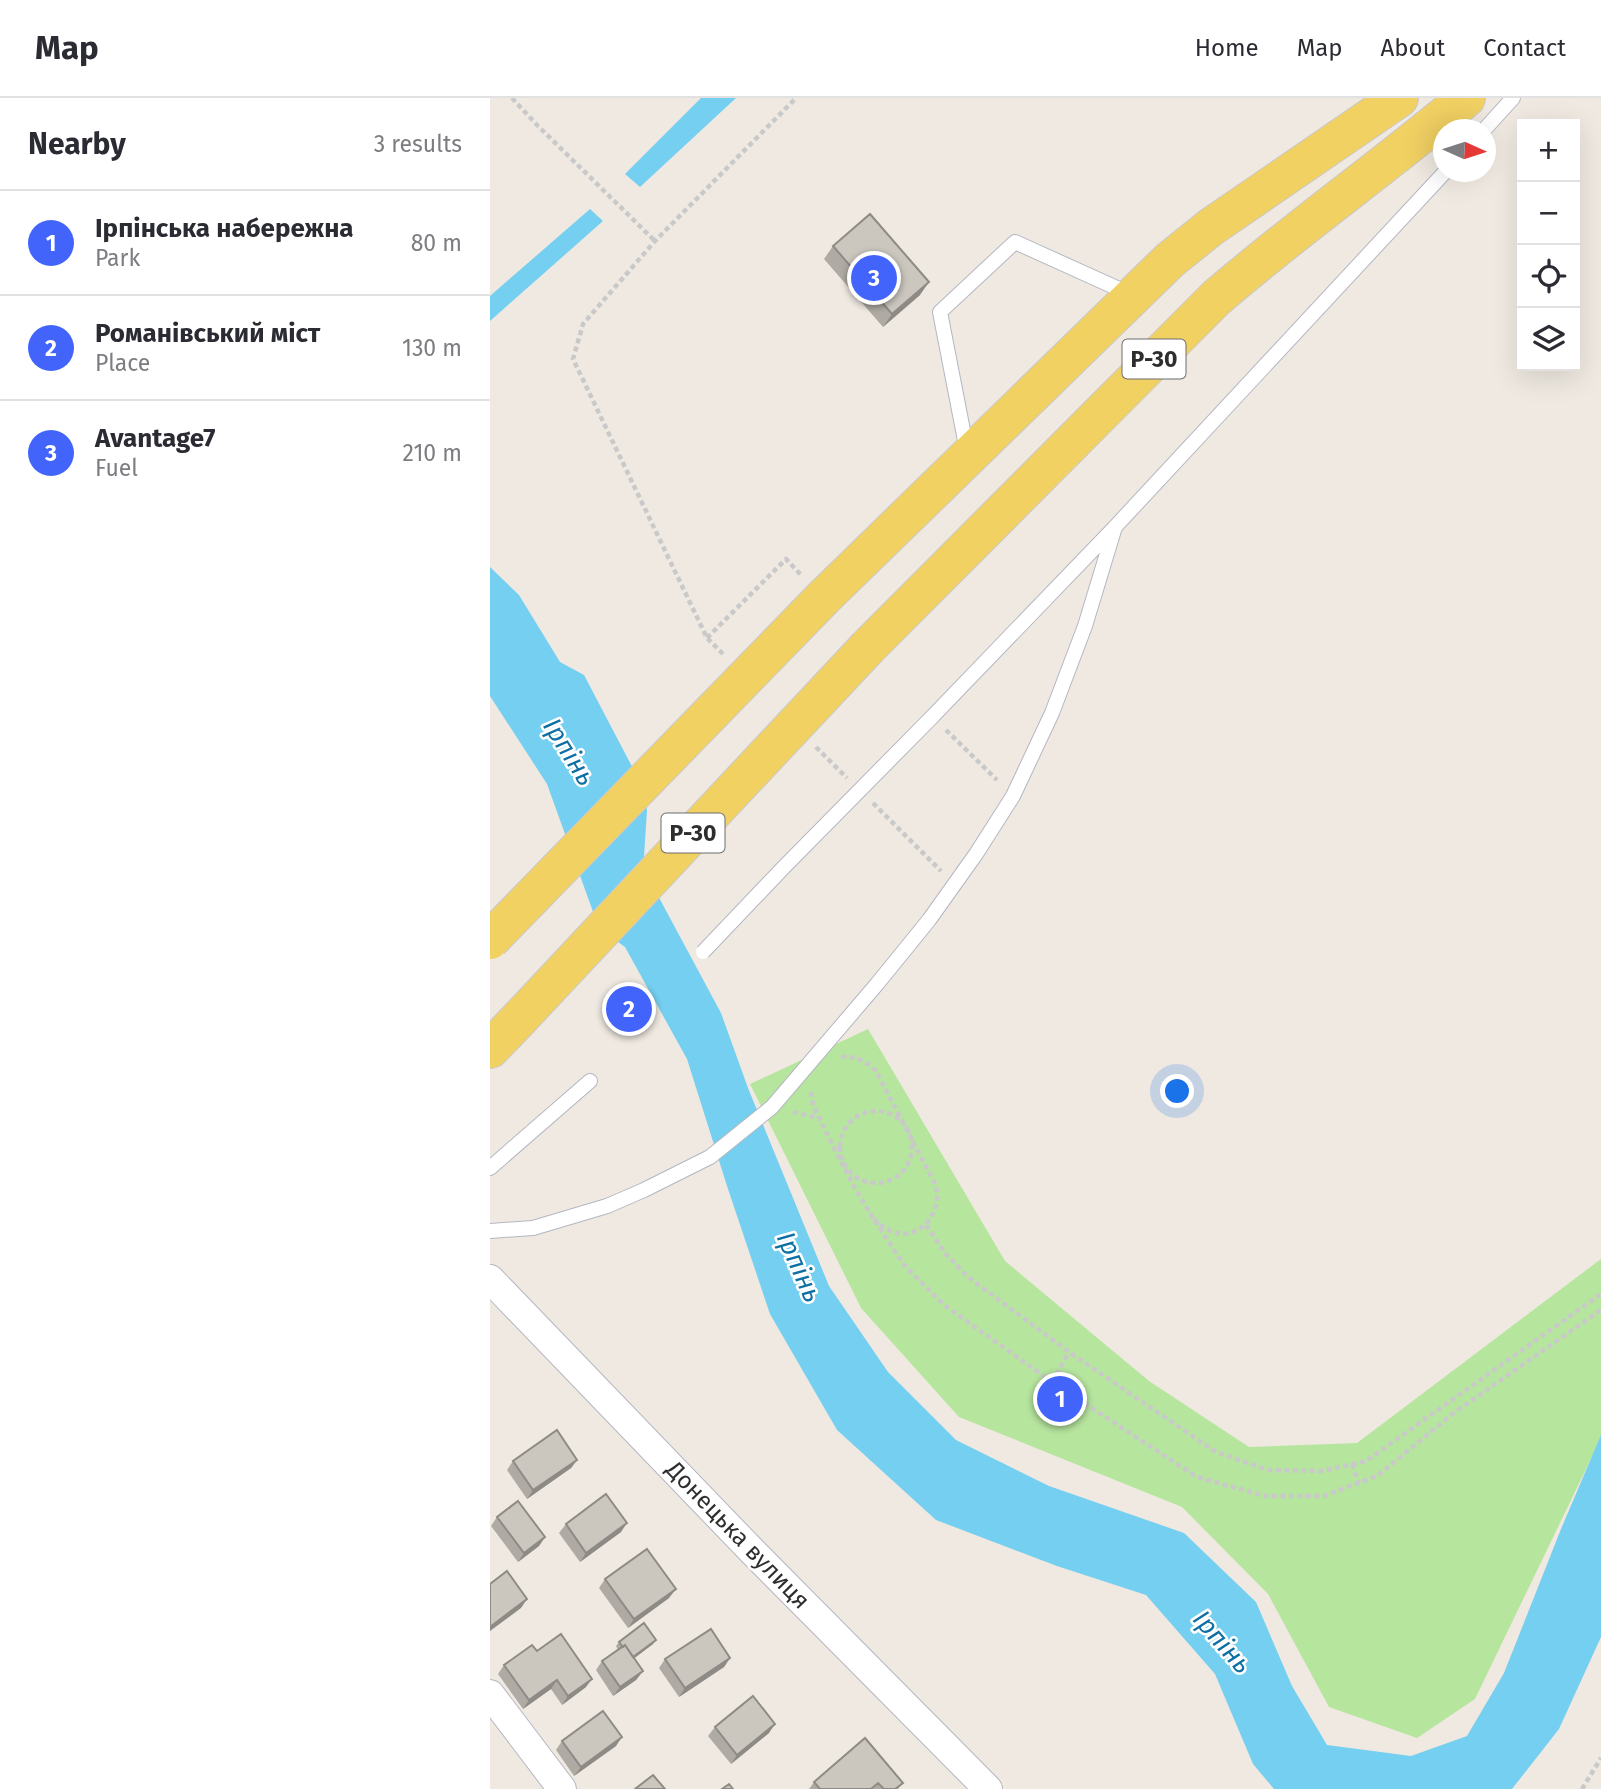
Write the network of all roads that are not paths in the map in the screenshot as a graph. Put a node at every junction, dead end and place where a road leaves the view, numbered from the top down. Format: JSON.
{"nodes":[{"id":1,"x":1399,"y":98,"type":"edge"},
{"id":2,"x":1466,"y":98,"type":"edge"},
{"id":3,"x":1513,"y":98,"type":"edge"},
{"id":4,"x":1494,"y":119,"type":"edge"},
{"id":5,"x":1436,"y":182,"type":"edge"},
{"id":6,"x":1132,"y":295,"type":"junction"},
{"id":7,"x":968,"y":456,"type":"junction"},
{"id":8,"x":1115,"y":527,"type":"junction"},
{"id":9,"x":490,"y":940,"type":"edge"},
{"id":10,"x":703,"y":952,"type":"dead end"},
{"id":11,"x":490,"y":1049,"type":"edge"},
{"id":12,"x":590,"y":1081,"type":"dead end"},
{"id":13,"x":490,"y":1167,"type":"edge"},
{"id":14,"x":490,"y":1231,"type":"edge"},
{"id":15,"x":490,"y":1279,"type":"edge"},
{"id":16,"x":490,"y":1694,"type":"edge"},
{"id":17,"x":562,"y":1789,"type":"edge"},
{"id":18,"x":988,"y":1789,"type":"edge"}],
"edges":[{"from":1,"to":6,"type":"main road","number":"Р-30"},
{"from":2,"to":11,"type":"main road","number":"Р-30","bridge":true},
{"from":3,"to":4,"type":"lane"},
{"from":5,"to":8,"type":"lane"},
{"from":6,"to":7,"type":"main road","number":"Р-30"},
{"from":6,"to":7,"type":"lane"},
{"from":7,"to":9,"type":"main road","number":"Р-30","bridge":true},
{"from":8,"to":10,"type":"lane","bridge":true},
{"from":8,"to":14,"type":"lane"},
{"from":12,"to":13,"type":"lane"},
{"from":15,"to":18,"type":"street","name":"Донецька вулиця"},
{"from":16,"to":17,"type":"street"}]}
